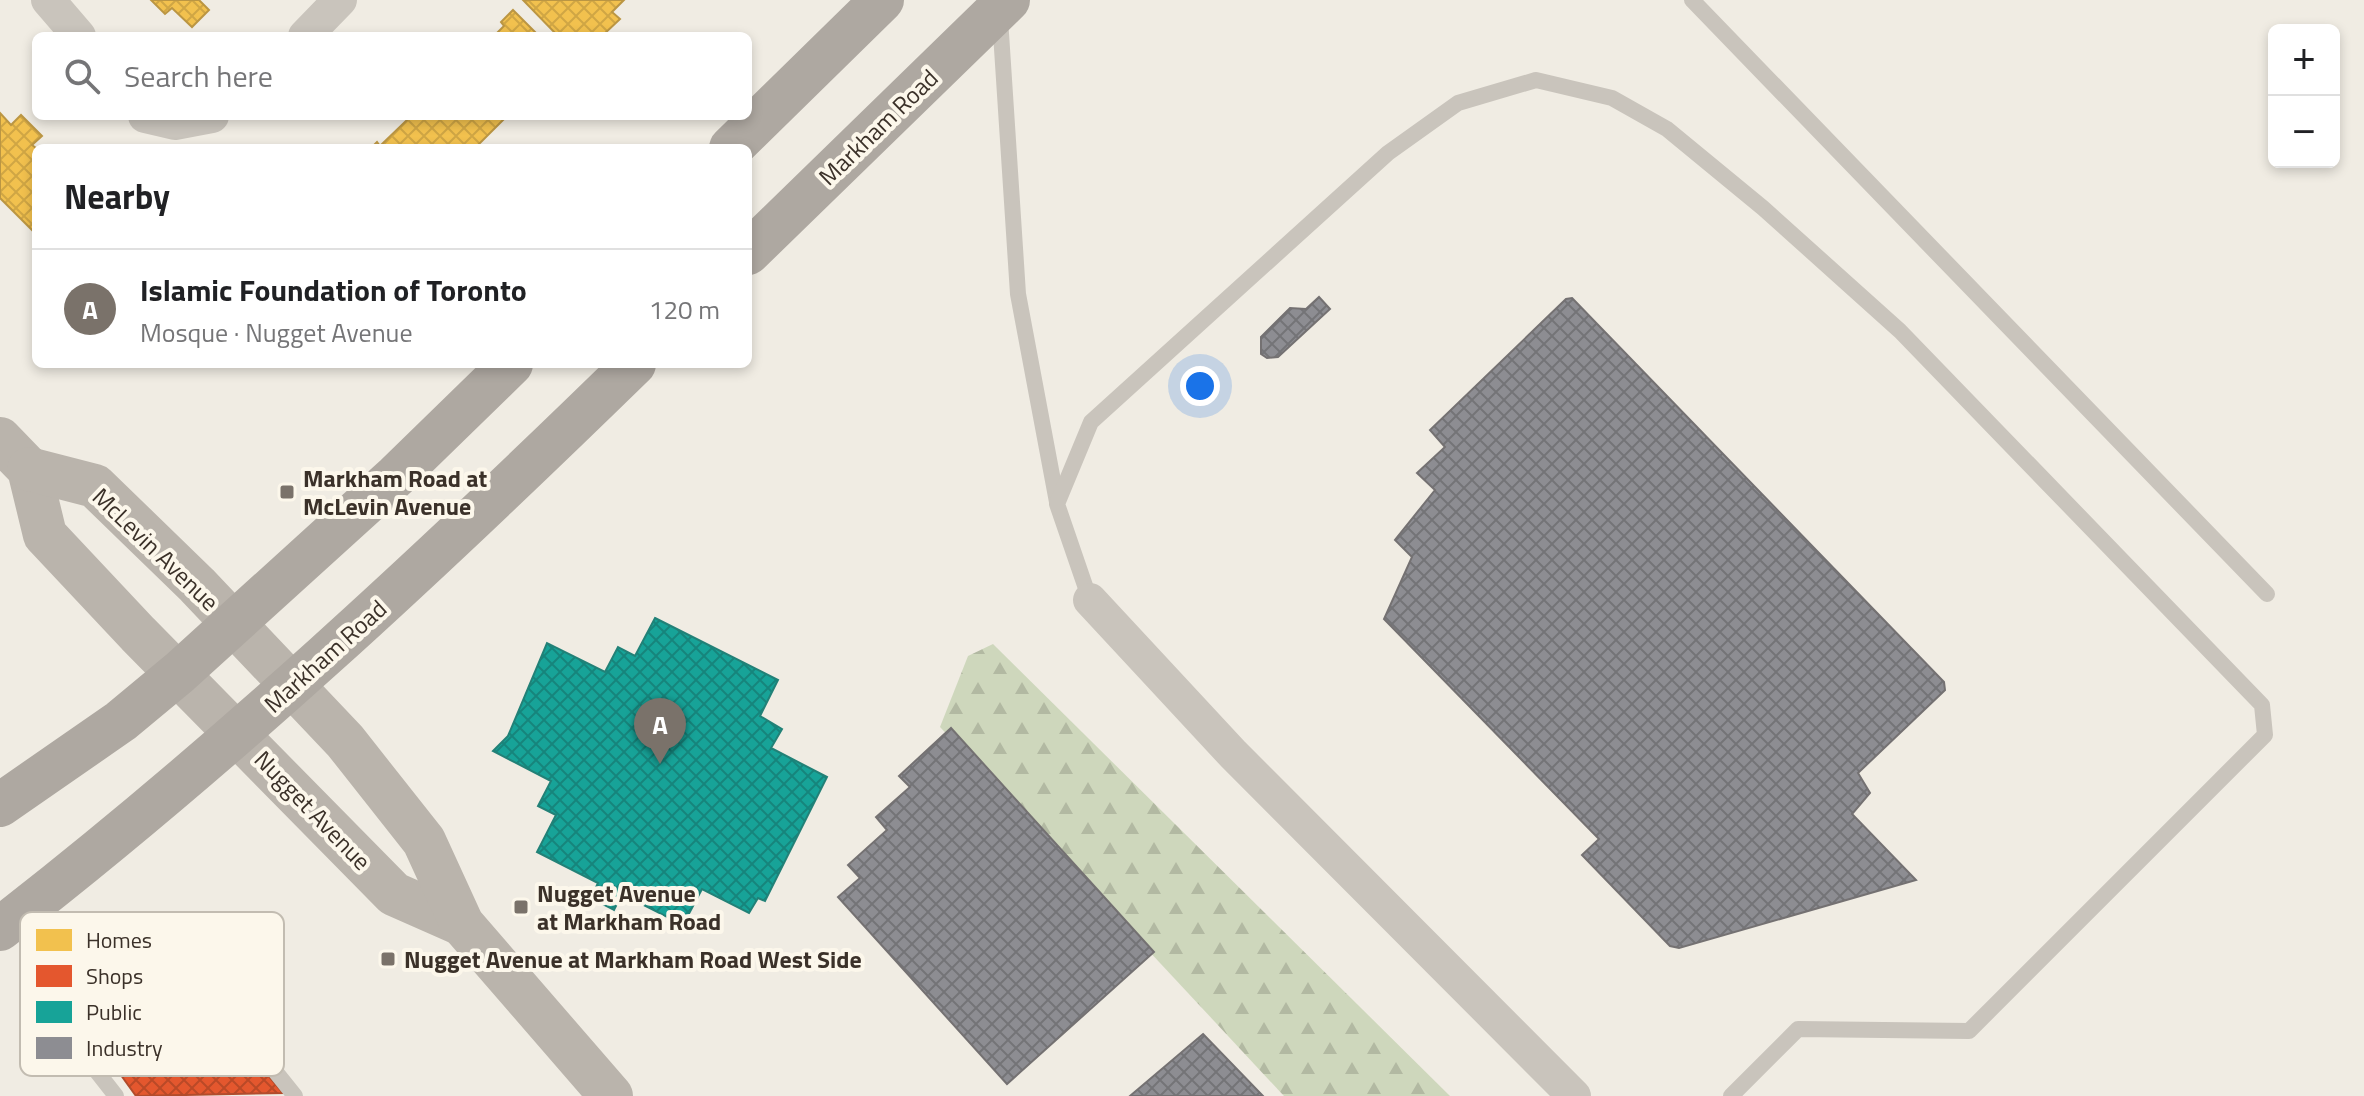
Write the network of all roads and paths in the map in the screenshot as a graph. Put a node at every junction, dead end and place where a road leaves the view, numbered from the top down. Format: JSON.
{"nodes":[{"id":1,"x":48,"y":0,"type":"edge"},
{"id":2,"x":340,"y":0,"type":"edge"},
{"id":3,"x":882,"y":0,"type":"edge"},
{"id":4,"x":1692,"y":0,"type":"edge"},
{"id":5,"x":1004,"y":4,"type":"edge"},
{"id":6,"x":76,"y":32,"type":"edge"},
{"id":7,"x":309,"y":32,"type":"edge"},
{"id":8,"x":162,"y":120,"type":"edge"},
{"id":9,"x":191,"y":120,"type":"edge"},
{"id":10,"x":735,"y":144,"type":"edge"},
{"id":11,"x":752,"y":249,"type":"edge"},
{"id":12,"x":507,"y":368,"type":"edge"},
{"id":13,"x":630,"y":368,"type":"edge"},
{"id":14,"x":14,"y":454,"type":"edge"},
{"id":15,"x":1057,"y":504,"type":"junction"},
{"id":16,"x":2267,"y":594,"type":"dead end"},
{"id":17,"x":1090,"y":600,"type":"joint"},
{"id":18,"x":233,"y":624,"type":"junction"},
{"id":19,"x":180,"y":672,"type":"junction"},
{"id":20,"x":291,"y":685,"type":"junction"},
{"id":21,"x":240,"y":734,"type":"junction"},
{"id":22,"x":0,"y":805,"type":"edge"},
{"id":23,"x":21,"y":912,"type":"edge"},
{"id":24,"x":20,"y":913,"type":"edge"},
{"id":25,"x":462,"y":924,"type":"junction"},
{"id":26,"x":0,"y":929,"type":"edge"},
{"id":27,"x":100,"y":1076,"type":"edge"},
{"id":28,"x":279,"y":1076,"type":"edge"},
{"id":29,"x":116,"y":1096,"type":"edge"},
{"id":30,"x":295,"y":1096,"type":"edge"},
{"id":31,"x":611,"y":1096,"type":"edge"},
{"id":32,"x":1574,"y":1096,"type":"edge"},
{"id":33,"x":1731,"y":1096,"type":"edge"}],
"edges":[{"from":1,"to":6,"type":"street"},
{"from":2,"to":7,"type":"street"},
{"from":3,"to":10,"type":"main road"},
{"from":4,"to":16,"type":"lane"},
{"from":5,"to":11,"type":"main road","name":"Markham Road"},
{"from":5,"to":15,"type":"lane"},
{"from":8,"to":9,"type":"street"},
{"from":12,"to":18,"type":"main road"},
{"from":13,"to":20,"type":"main road","name":"Markham Road"},
{"from":14,"to":18,"type":"street","name":"McLevin Avenue"},
{"from":14,"to":19,"type":"street","name":"McLevin Avenue"},
{"from":15,"to":17,"type":"lane"},
{"from":15,"to":33,"type":"lane"},
{"from":17,"to":32,"type":"street"},
{"from":18,"to":19,"type":"main road"},
{"from":18,"to":20,"type":"street","name":"Nugget Avenue"},
{"from":19,"to":21,"type":"street","name":"Nugget Avenue"},
{"from":19,"to":22,"type":"main road"},
{"from":20,"to":21,"type":"main road","name":"Markham Road"},
{"from":20,"to":25,"type":"street","name":"Nugget Avenue"},
{"from":21,"to":23,"type":"main road","name":"Markham Road"},
{"from":21,"to":25,"type":"street","name":"Nugget Avenue"},
{"from":24,"to":26,"type":"main road","name":"Markham Road"},
{"from":25,"to":31,"type":"street","name":"Nugget Avenue"},
{"from":27,"to":29,"type":"lane"},
{"from":28,"to":30,"type":"lane"}]}
